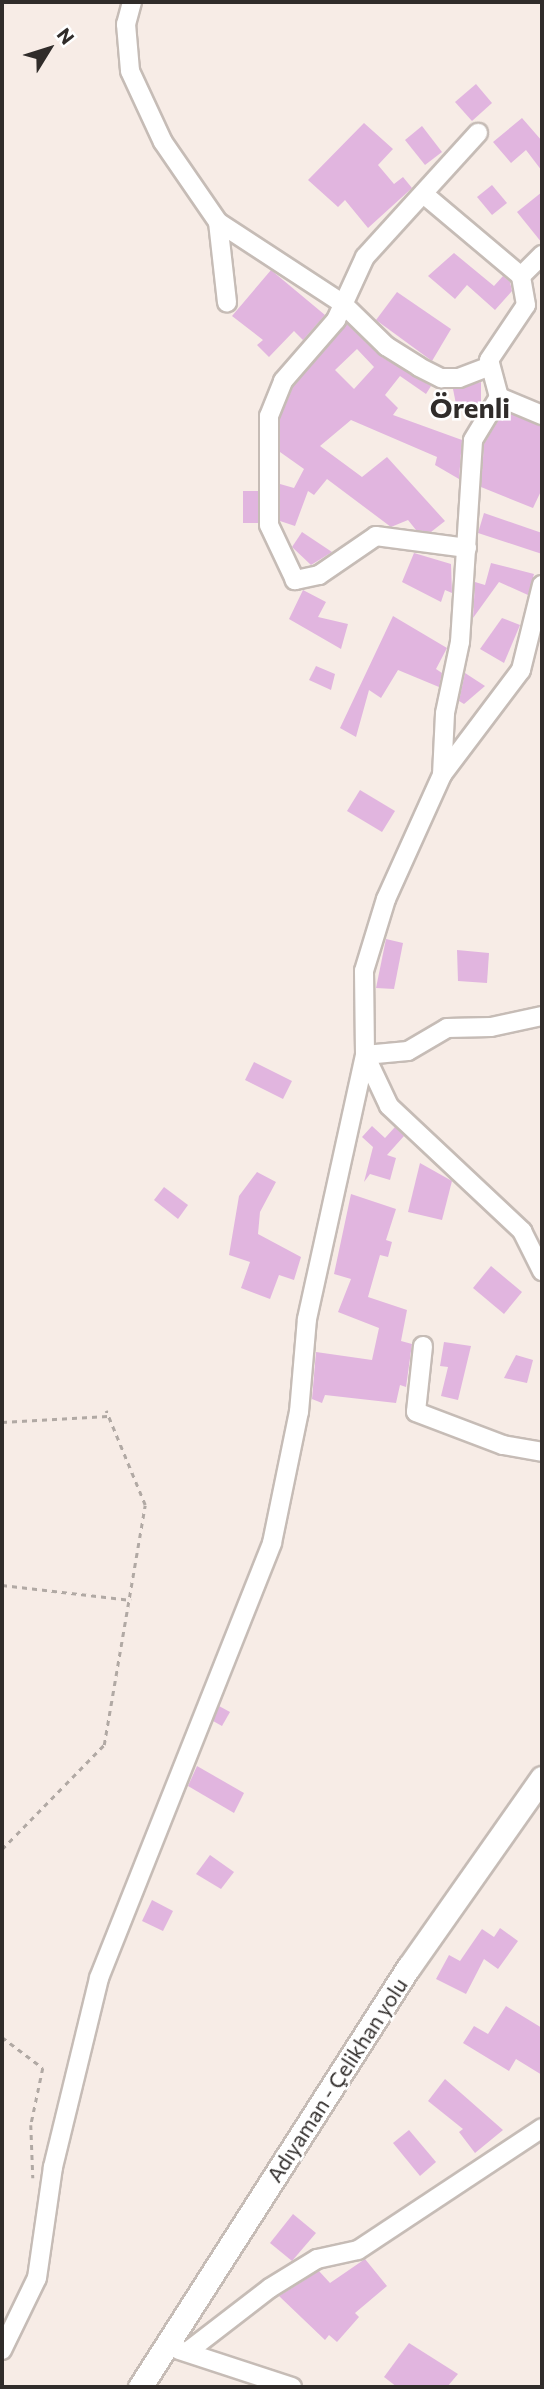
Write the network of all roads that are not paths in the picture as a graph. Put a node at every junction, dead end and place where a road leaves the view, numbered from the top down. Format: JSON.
{"nodes":[{"id":1,"x":132,"y":2,"type":"edge"},
{"id":2,"x":478,"y":133,"type":"dead end"},
{"id":3,"x":426,"y":196,"type":"junction"},
{"id":4,"x":218,"y":222,"type":"junction"},
{"id":5,"x":542,"y":255,"type":"edge"},
{"id":6,"x":521,"y":276,"type":"junction"},
{"id":7,"x":227,"y":302,"type":"dead end"},
{"id":8,"x":342,"y":303,"type":"junction"},
{"id":9,"x":488,"y":368,"type":"junction"},
{"id":10,"x":499,"y":397,"type":"junction"},
{"id":11,"x":542,"y":415,"type":"edge"},
{"id":12,"x":467,"y":548,"type":"junction"},
{"id":13,"x":542,"y":585,"type":"edge"},
{"id":14,"x":442,"y":775,"type":"junction"},
{"id":15,"x":542,"y":1016,"type":"edge"},
{"id":16,"x":365,"y":1055,"type":"junction"},
{"id":17,"x":542,"y":1272,"type":"edge"},
{"id":18,"x":422,"y":1346,"type":"dead end"},
{"id":19,"x":542,"y":1452,"type":"edge"},
{"id":20,"x":542,"y":1778,"type":"edge"},
{"id":21,"x":542,"y":2128,"type":"edge"},
{"id":22,"x":176,"y":2349,"type":"junction"},
{"id":23,"x":2,"y":2350,"type":"edge"},
{"id":24,"x":140,"y":2387,"type":"edge"},
{"id":25,"x":292,"y":2387,"type":"edge"}],
"edges":[{"from":1,"to":4,"type":"street"},
{"from":2,"to":3,"type":"street"},
{"from":3,"to":6,"type":"street"},
{"from":3,"to":8,"type":"street"},
{"from":4,"to":7,"type":"street"},
{"from":4,"to":8,"type":"street"},
{"from":5,"to":6,"type":"street"},
{"from":6,"to":9,"type":"street"},
{"from":8,"to":9,"type":"street"},
{"from":8,"to":12,"type":"street"},
{"from":9,"to":10,"type":"street"},
{"from":10,"to":11,"type":"street"},
{"from":10,"to":12,"type":"street"},
{"from":12,"to":14,"type":"street"},
{"from":13,"to":14,"type":"street"},
{"from":14,"to":16,"type":"street"},
{"from":15,"to":16,"type":"street"},
{"from":16,"to":17,"type":"street"},
{"from":16,"to":23,"type":"street"},
{"from":18,"to":19,"type":"street"},
{"from":20,"to":22,"type":"main road","name":"Adıyaman - Çelikhan yolu"},
{"from":21,"to":22,"type":"street"},
{"from":22,"to":24,"type":"main road","name":"Adıyaman - Çelikhan yolu"},
{"from":22,"to":25,"type":"street"}]}
